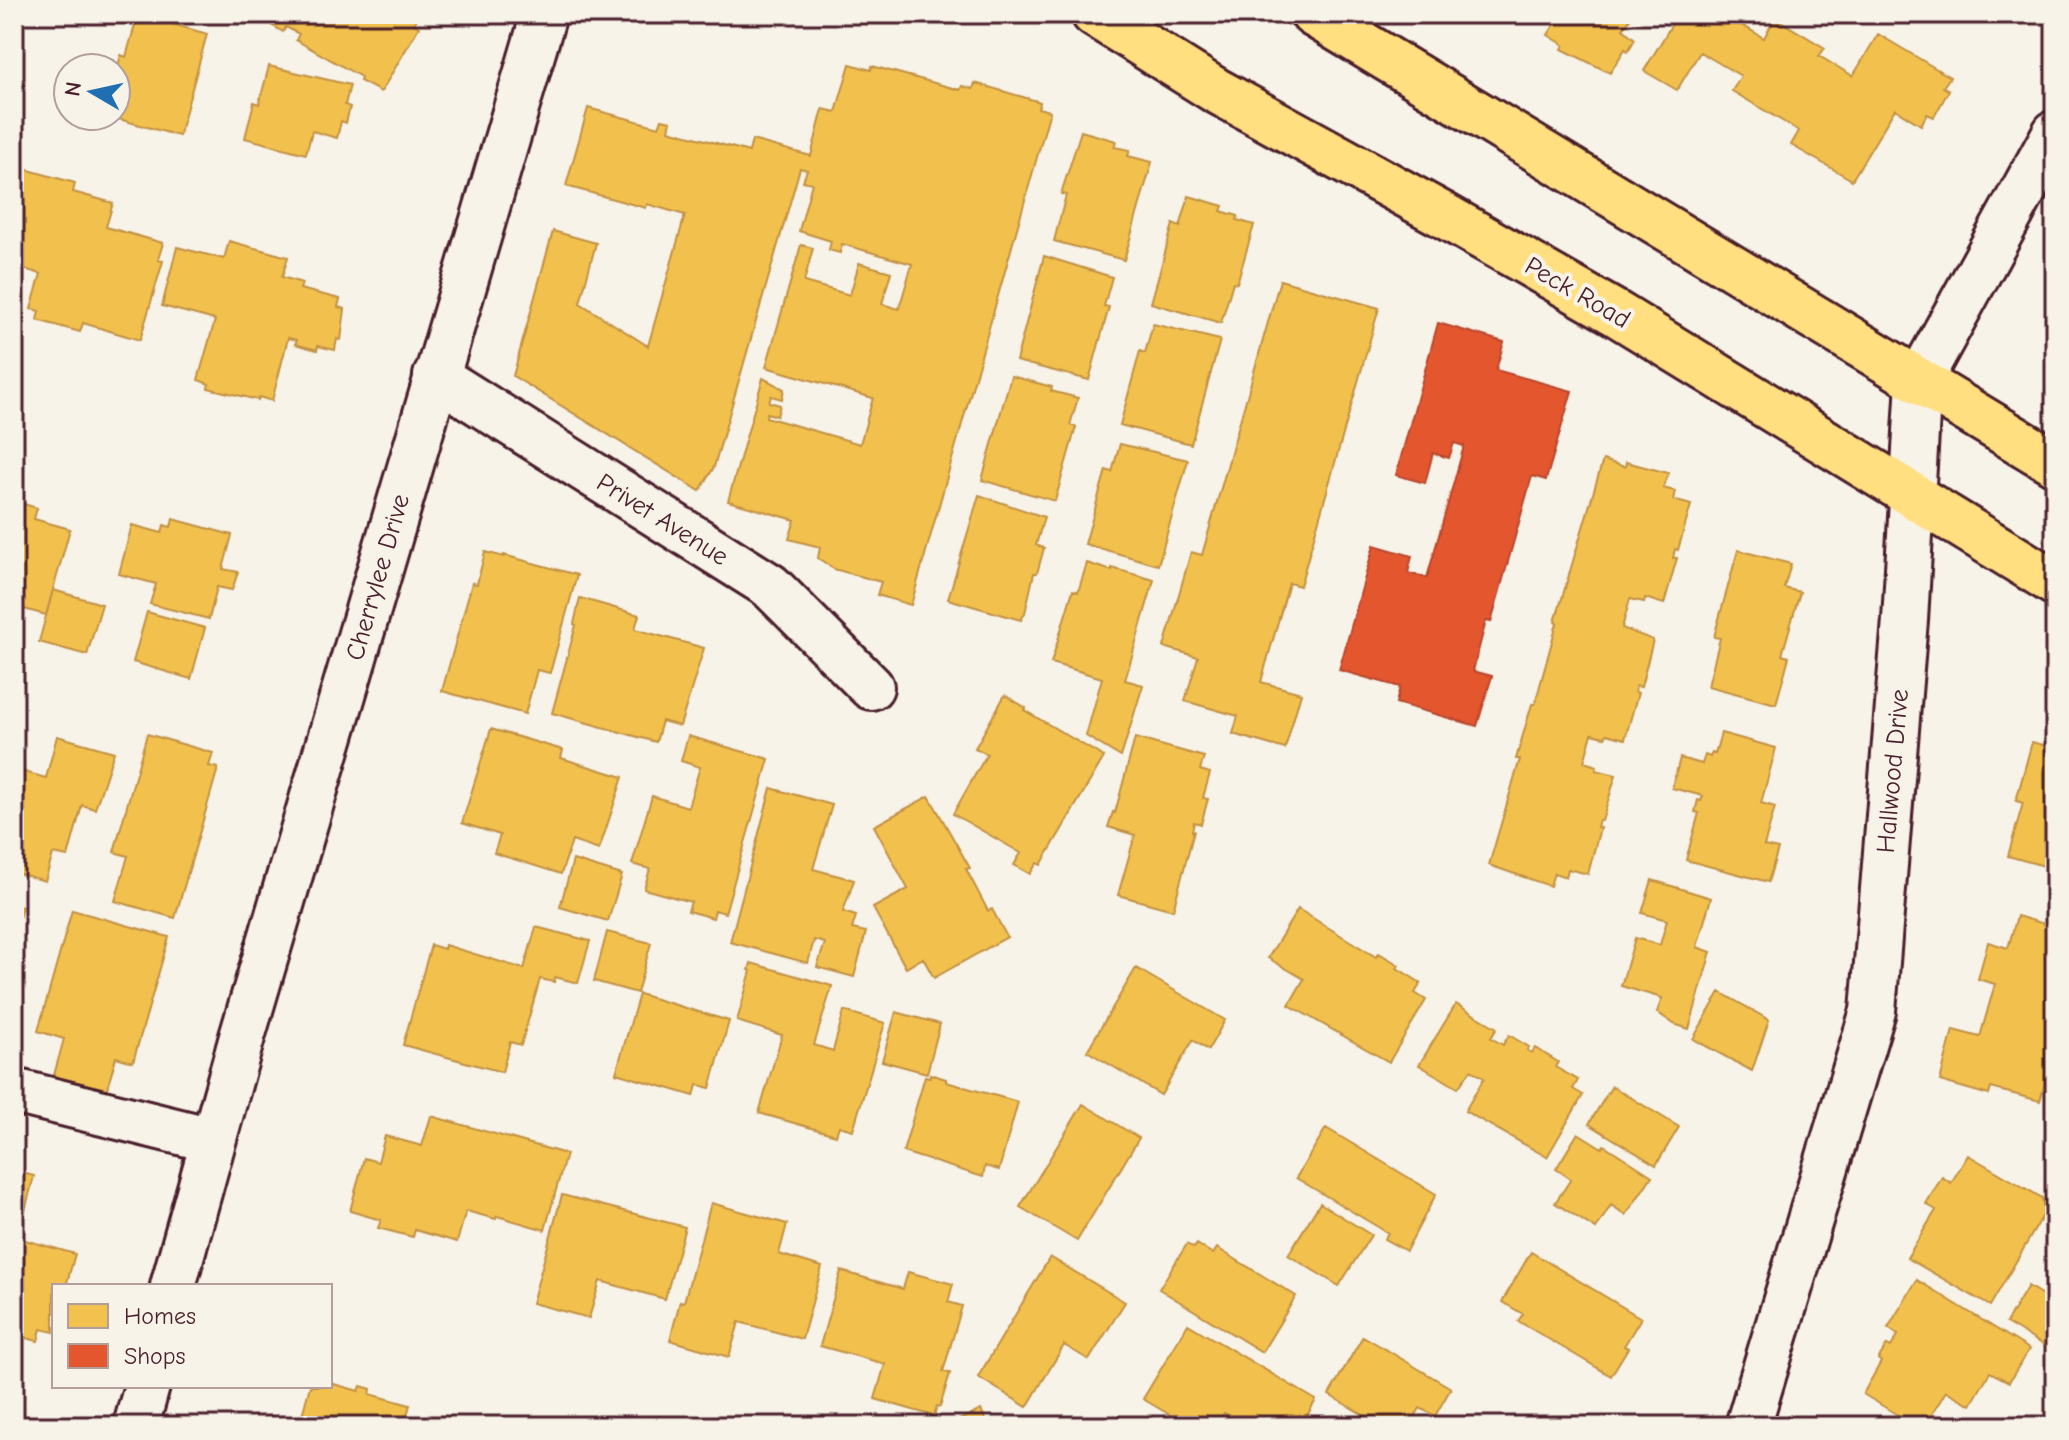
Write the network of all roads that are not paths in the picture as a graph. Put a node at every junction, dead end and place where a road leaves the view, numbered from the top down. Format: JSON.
{"nodes":[{"id":1,"x":544,"y":14,"type":"edge"},
{"id":2,"x":1094,"y":14,"type":"edge"},
{"id":3,"x":1313,"y":14,"type":"edge"},
{"id":4,"x":2055,"y":133,"type":"edge"},
{"id":5,"x":436,"y":376,"type":"junction"},
{"id":6,"x":1919,"y":381,"type":"junction"},
{"id":7,"x":2055,"y":463,"type":"edge"},
{"id":8,"x":1912,"y":495,"type":"junction"},
{"id":9,"x":2055,"y":583,"type":"edge"},
{"id":10,"x":871,"y":687,"type":"dead end"},
{"id":11,"x":14,"y":1091,"type":"edge"},
{"id":12,"x":212,"y":1140,"type":"junction"},
{"id":13,"x":174,"y":1284,"type":"edge"},
{"id":14,"x":146,"y":1388,"type":"edge"},
{"id":15,"x":136,"y":1426,"type":"edge"},
{"id":16,"x":1748,"y":1426,"type":"edge"}],
"edges":[{"from":1,"to":5,"type":"street","name":"Cherrylee Drive"},
{"from":2,"to":8,"type":"main road","name":"Peck Road"},
{"from":3,"to":6,"type":"main road"},
{"from":4,"to":6,"type":"street","name":"Hallwood Drive"},
{"from":5,"to":10,"type":"street","name":"Privet Avenue"},
{"from":5,"to":12,"type":"street","name":"Cherrylee Drive"},
{"from":6,"to":7,"type":"main road"},
{"from":6,"to":8,"type":"street","name":"Hallwood Drive"},
{"from":8,"to":9,"type":"main road","name":"Peck Road"},
{"from":8,"to":16,"type":"street","name":"Hallwood Drive"},
{"from":11,"to":12,"type":"street"},
{"from":12,"to":13,"type":"street","name":"Cherrylee Drive"},
{"from":14,"to":15,"type":"street"}]}
